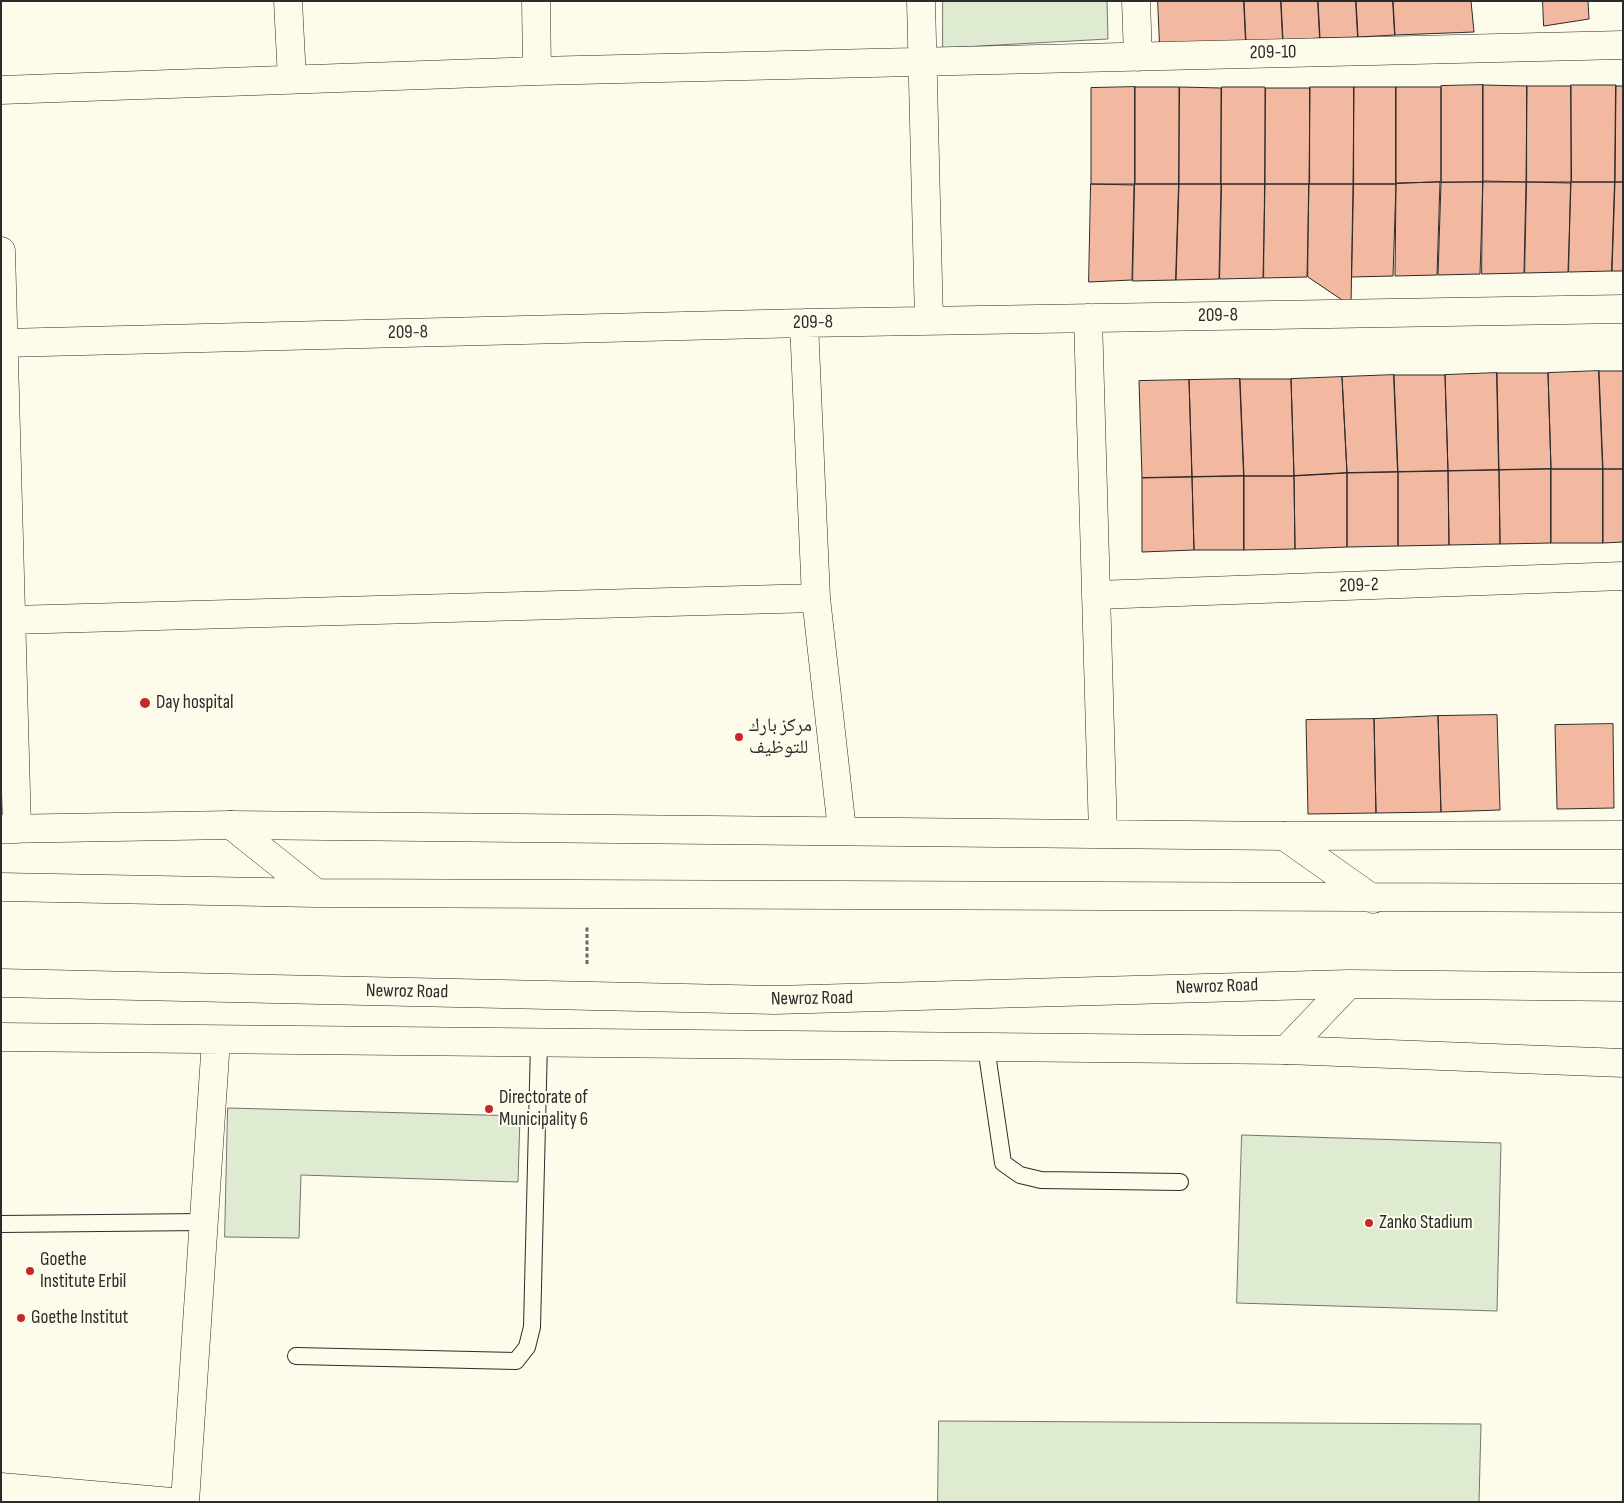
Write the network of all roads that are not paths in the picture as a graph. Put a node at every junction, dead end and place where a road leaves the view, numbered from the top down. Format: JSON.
{"nodes":[{"id":1,"x":288,"y":1,"type":"edge"},
{"id":2,"x":536,"y":1,"type":"edge"},
{"id":3,"x":921,"y":1,"type":"edge"},
{"id":4,"x":1136,"y":1,"type":"edge"},
{"id":5,"x":1623,"y":45,"type":"edge"},
{"id":6,"x":1138,"y":57,"type":"junction"},
{"id":7,"x":923,"y":62,"type":"junction"},
{"id":8,"x":538,"y":71,"type":"junction"},
{"id":9,"x":292,"y":79,"type":"junction"},
{"id":10,"x":1,"y":90,"type":"edge"},
{"id":11,"x":1,"y":251,"type":"edge"},
{"id":12,"x":1623,"y":309,"type":"edge"},
{"id":13,"x":1088,"y":318,"type":"junction"},
{"id":14,"x":929,"y":321,"type":"junction"},
{"id":15,"x":804,"y":323,"type":"junction"},
{"id":16,"x":4,"y":343,"type":"junction"},
{"id":17,"x":5,"y":510,"type":"edge"},
{"id":18,"x":1623,"y":576,"type":"edge"},
{"id":19,"x":1096,"y":595,"type":"junction"},
{"id":20,"x":816,"y":598,"type":"junction"},
{"id":21,"x":6,"y":620,"type":"edge"},
{"id":22,"x":232,"y":825,"type":"junction"},
{"id":23,"x":9,"y":829,"type":"edge"},
{"id":24,"x":842,"y":830,"type":"junction"},
{"id":25,"x":1103,"y":834,"type":"junction"},
{"id":26,"x":1623,"y":835,"type":"edge"},
{"id":27,"x":1284,"y":836,"type":"junction"},
{"id":28,"x":1,"y":887,"type":"edge"},
{"id":29,"x":316,"y":893,"type":"junction"},
{"id":30,"x":1623,"y":898,"type":"edge"},
{"id":31,"x":1373,"y":899,"type":"junction"},
{"id":32,"x":1,"y":983,"type":"edge"},
{"id":33,"x":1350,"y":984,"type":"junction"},
{"id":34,"x":1623,"y":987,"type":"edge"},
{"id":35,"x":1,"y":1037,"type":"edge"},
{"id":36,"x":216,"y":1040,"type":"junction"},
{"id":37,"x":538,"y":1043,"type":"junction"},
{"id":38,"x":986,"y":1047,"type":"junction"},
{"id":39,"x":1286,"y":1050,"type":"junction"},
{"id":40,"x":1623,"y":1063,"type":"edge"},
{"id":41,"x":1180,"y":1182,"type":"dead end"},
{"id":42,"x":203,"y":1222,"type":"junction"},
{"id":43,"x":1,"y":1224,"type":"edge"},
{"id":44,"x":296,"y":1356,"type":"dead end"},
{"id":45,"x":1,"y":1487,"type":"edge"},
{"id":46,"x":172,"y":1502,"type":"edge"},
{"id":47,"x":185,"y":1502,"type":"edge"}],
"edges":[{"from":1,"to":9,"type":"street"},
{"from":2,"to":8,"type":"street"},
{"from":3,"to":7,"type":"street"},
{"from":4,"to":6,"type":"street"},
{"from":5,"to":6,"type":"street","name":"209-10"},
{"from":6,"to":7,"type":"street","name":"209-10"},
{"from":7,"to":8,"type":"street","name":"209-10"},
{"from":7,"to":14,"type":"street"},
{"from":8,"to":9,"type":"street","name":"209-10"},
{"from":9,"to":10,"type":"street","name":"209-10"},
{"from":11,"to":16,"type":"street"},
{"from":12,"to":13,"type":"street","name":"209-8"},
{"from":13,"to":14,"type":"street","name":"209-8"},
{"from":13,"to":19,"type":"street"},
{"from":14,"to":15,"type":"street","name":"209-8"},
{"from":15,"to":16,"type":"street","name":"209-8"},
{"from":15,"to":20,"type":"street"},
{"from":16,"to":17,"type":"street"},
{"from":17,"to":21,"type":"street"},
{"from":18,"to":19,"type":"street","name":"209-2"},
{"from":19,"to":25,"type":"street"},
{"from":20,"to":21,"type":"street"},
{"from":20,"to":24,"type":"street"},
{"from":21,"to":23,"type":"street"},
{"from":22,"to":23,"type":"street"},
{"from":22,"to":24,"type":"street"},
{"from":22,"to":29,"type":"street"},
{"from":24,"to":25,"type":"street"},
{"from":25,"to":27,"type":"street"},
{"from":26,"to":27,"type":"street"},
{"from":27,"to":31,"type":"street"},
{"from":28,"to":29,"type":"street"},
{"from":29,"to":31,"type":"street"},
{"from":30,"to":31,"type":"street"},
{"from":32,"to":33,"type":"street","name":"Newroz Road"},
{"from":33,"to":34,"type":"street","name":"Newroz Road"},
{"from":33,"to":39,"type":"street"},
{"from":35,"to":36,"type":"street"},
{"from":36,"to":37,"type":"street"},
{"from":36,"to":42,"type":"street"},
{"from":37,"to":38,"type":"street"},
{"from":37,"to":44,"type":"lane"},
{"from":38,"to":39,"type":"street"},
{"from":38,"to":41,"type":"lane"},
{"from":39,"to":40,"type":"street"},
{"from":42,"to":43,"type":"lane"},
{"from":42,"to":47,"type":"street"},
{"from":45,"to":46,"type":"street"}]}
